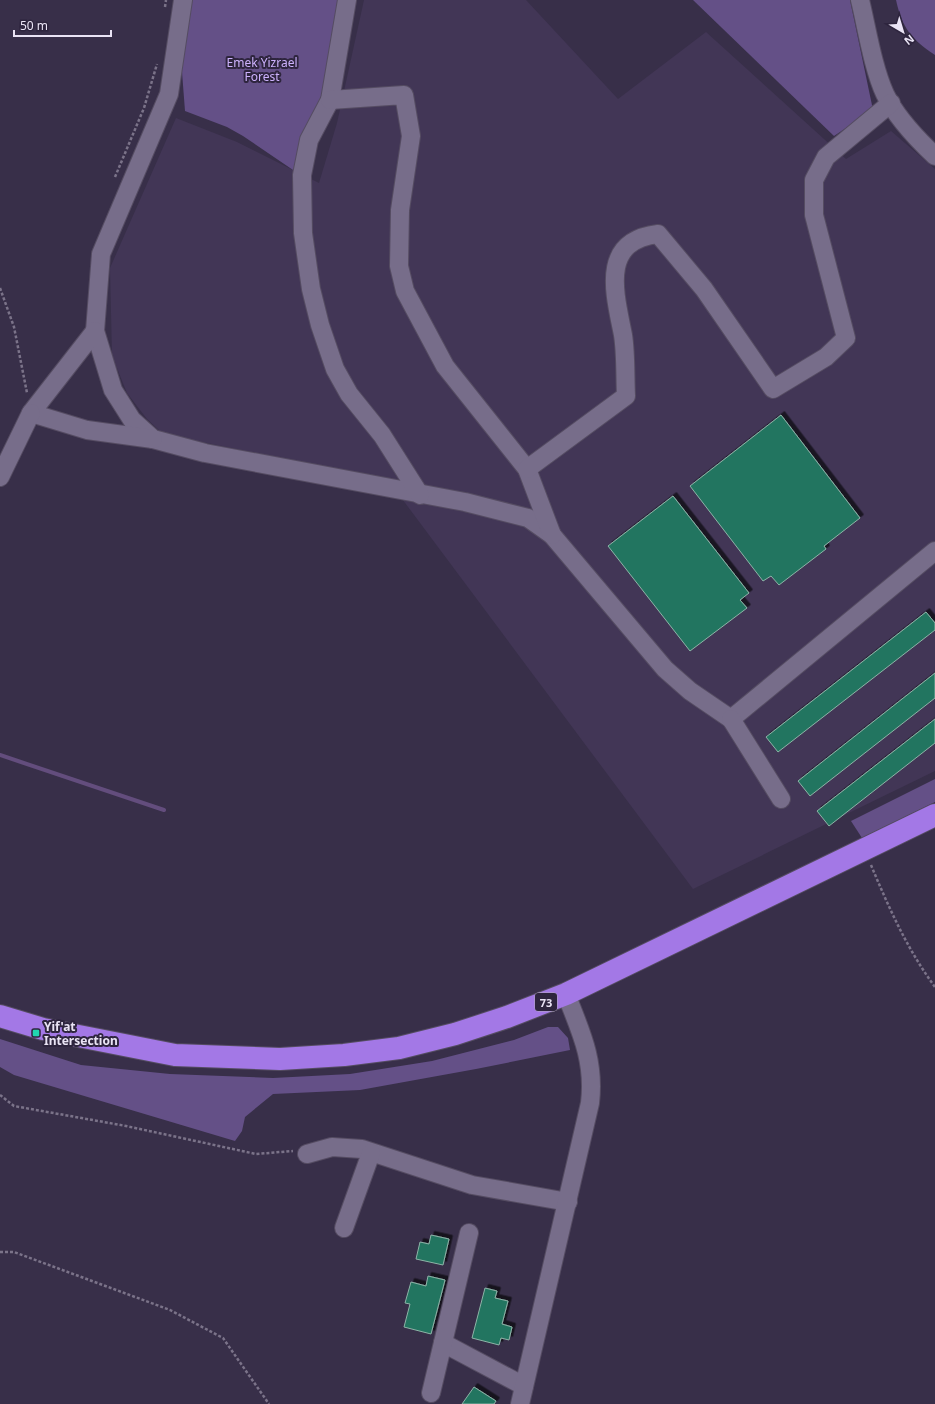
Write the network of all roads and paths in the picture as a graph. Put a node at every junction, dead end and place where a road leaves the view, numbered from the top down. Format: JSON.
{"nodes":[{"id":1,"x":183,"y":0,"type":"edge"},
{"id":2,"x":347,"y":0,"type":"edge"},
{"id":3,"x":860,"y":0,"type":"edge"},
{"id":4,"x":330,"y":100,"type":"junction"},
{"id":5,"x":891,"y":103,"type":"junction"},
{"id":6,"x":935,"y":156,"type":"edge"},
{"id":7,"x":0,"y":288,"type":"edge"},
{"id":8,"x":95,"y":331,"type":"junction"},
{"id":9,"x":32,"y":413,"type":"junction"},
{"id":10,"x":153,"y":439,"type":"junction"},
{"id":11,"x":527,"y":469,"type":"junction"},
{"id":12,"x":0,"y":477,"type":"edge"},
{"id":13,"x":420,"y":495,"type":"junction"},
{"id":14,"x":552,"y":535,"type":"junction"},
{"id":15,"x":935,"y":551,"type":"edge"},
{"id":16,"x":731,"y":719,"type":"junction"},
{"id":17,"x":781,"y":799,"type":"dead end"},
{"id":18,"x":935,"y":814,"type":"edge"},
{"id":19,"x":864,"y":849,"type":"junction"},
{"id":20,"x":935,"y":987,"type":"edge"},
{"id":21,"x":566,"y":994,"type":"junction"},
{"id":22,"x":0,"y":1005,"type":"edge"},
{"id":23,"x":0,"y":1016,"type":"edge"},
{"id":24,"x":122,"y":1045,"type":"junction"},
{"id":25,"x":0,"y":1095,"type":"edge"},
{"id":26,"x":370,"y":1153,"type":"junction"},
{"id":27,"x":307,"y":1154,"type":"joint"},
{"id":28,"x":568,"y":1202,"type":"junction"},
{"id":29,"x":344,"y":1228,"type":"dead end"},
{"id":30,"x":469,"y":1233,"type":"dead end"},
{"id":31,"x":0,"y":1252,"type":"edge"},
{"id":32,"x":443,"y":1343,"type":"junction"},
{"id":33,"x":524,"y":1386,"type":"junction"},
{"id":34,"x":431,"y":1393,"type":"dead end"},
{"id":35,"x":269,"y":1404,"type":"edge"},
{"id":36,"x":520,"y":1404,"type":"edge"}],
"edges":[{"from":1,"to":8,"type":"street"},
{"from":2,"to":4,"type":"street"},
{"from":3,"to":5,"type":"street"},
{"from":4,"to":11,"type":"street"},
{"from":4,"to":13,"type":"street"},
{"from":5,"to":6,"type":"street"},
{"from":5,"to":11,"type":"street"},
{"from":7,"to":9,"type":"path"},
{"from":8,"to":9,"type":"street"},
{"from":8,"to":10,"type":"street"},
{"from":9,"to":10,"type":"street"},
{"from":9,"to":12,"type":"street"},
{"from":10,"to":13,"type":"street"},
{"from":11,"to":14,"type":"street"},
{"from":13,"to":14,"type":"street"},
{"from":14,"to":16,"type":"street"},
{"from":15,"to":16,"type":"street"},
{"from":16,"to":17,"type":"street"},
{"from":18,"to":19,"type":"highway","number":"73"},
{"from":19,"to":20,"type":"path"},
{"from":19,"to":21,"type":"highway","number":"73"},
{"from":21,"to":24,"type":"highway","number":"73"},
{"from":21,"to":28,"type":"street"},
{"from":22,"to":24,"type":"highway","number":"73"},
{"from":23,"to":24,"type":"highway","number":"73"},
{"from":25,"to":27,"type":"path"},
{"from":26,"to":27,"type":"street"},
{"from":26,"to":28,"type":"street"},
{"from":26,"to":29,"type":"street"},
{"from":28,"to":33,"type":"street"},
{"from":30,"to":32,"type":"street"},
{"from":31,"to":35,"type":"path"},
{"from":32,"to":33,"type":"street"},
{"from":32,"to":34,"type":"street"},
{"from":33,"to":36,"type":"street"}]}
